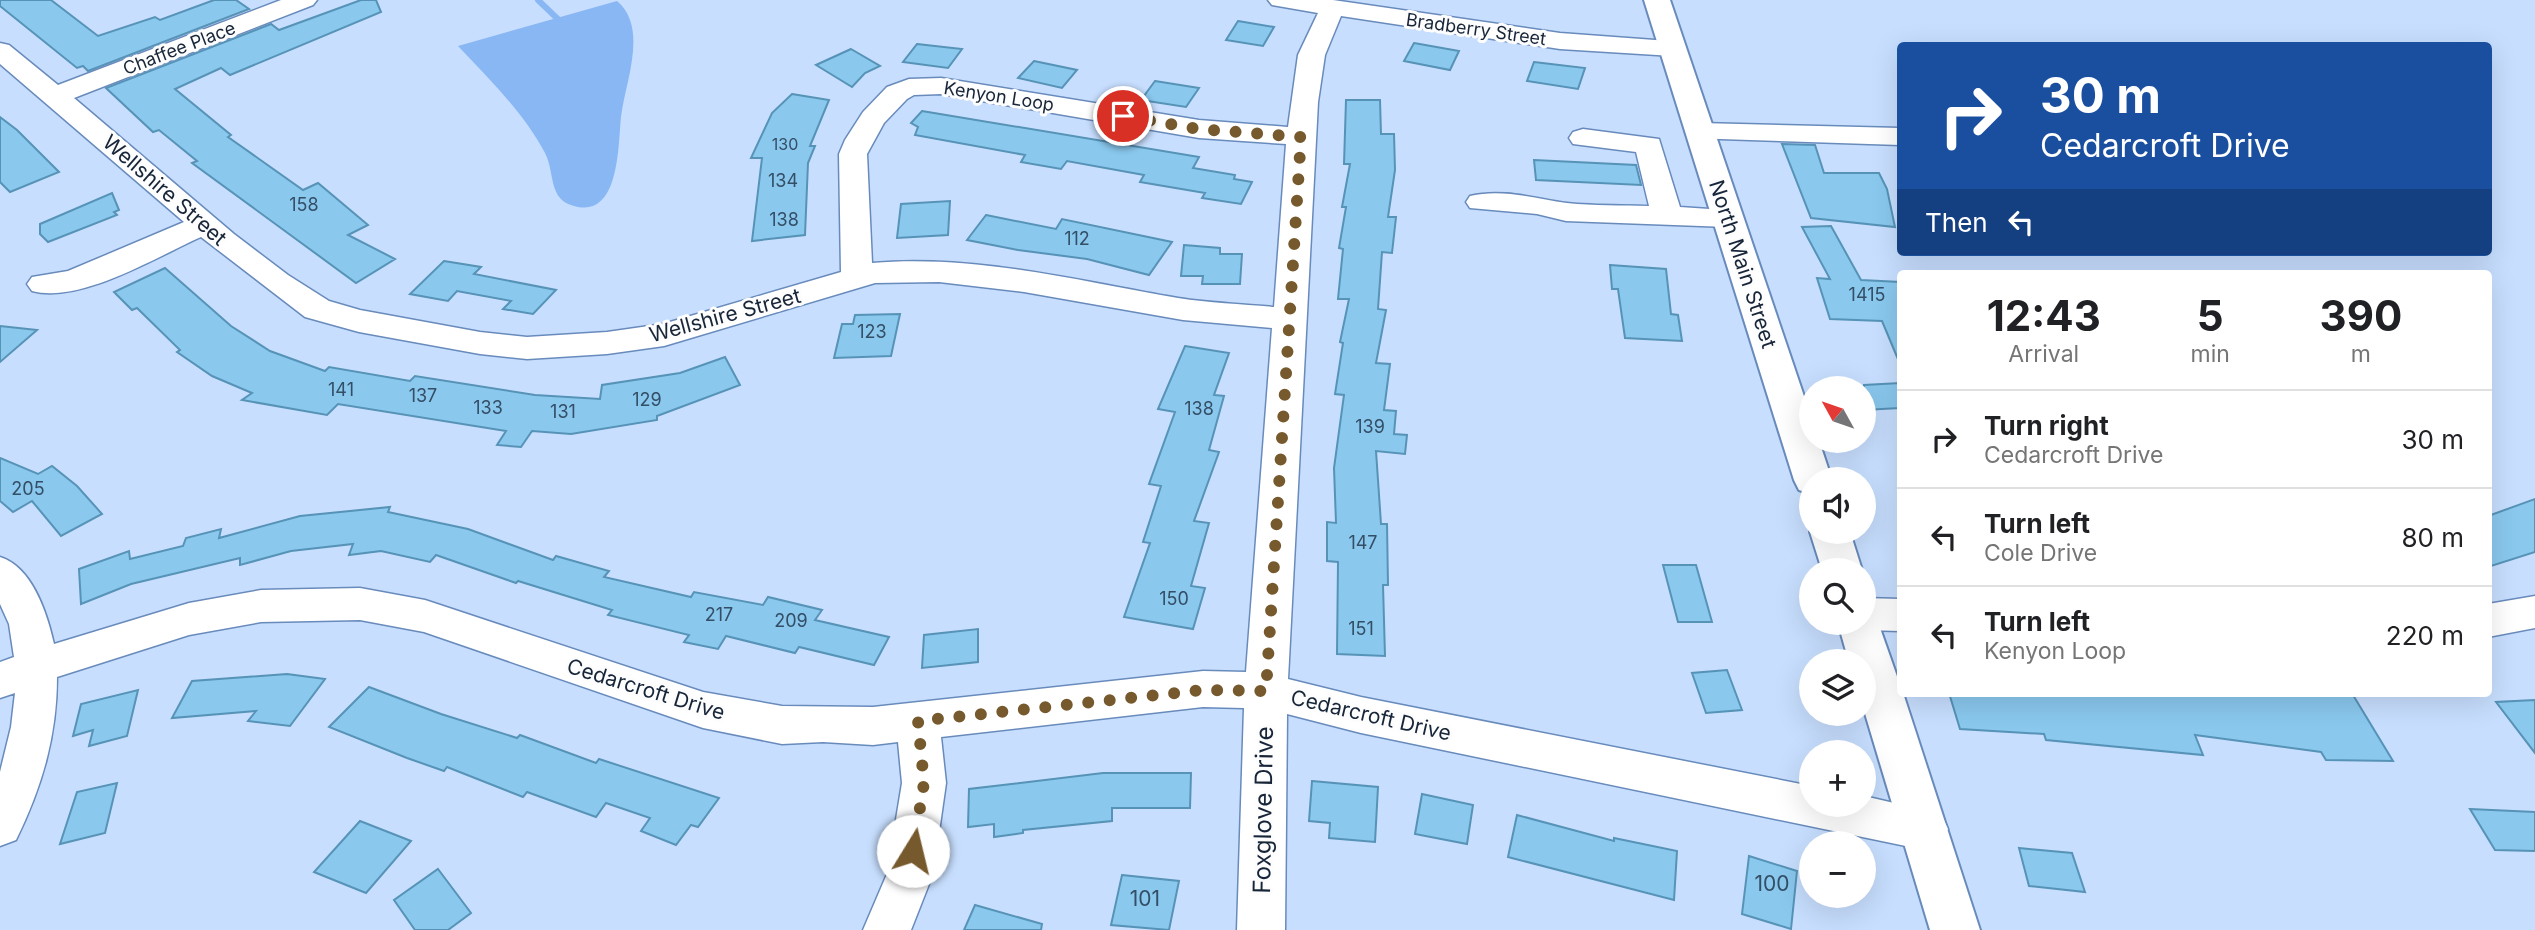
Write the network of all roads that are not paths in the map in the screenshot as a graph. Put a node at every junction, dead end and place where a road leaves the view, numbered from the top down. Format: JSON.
{"nodes":[{"id":1,"x":304,"y":0,"type":"edge"},
{"id":2,"x":1280,"y":0,"type":"edge"},
{"id":3,"x":1657,"y":0,"type":"edge"},
{"id":4,"x":1333,"y":9,"type":"junction"},
{"id":5,"x":1673,"y":48,"type":"junction"},
{"id":6,"x":0,"y":51,"type":"edge"},
{"id":7,"x":54,"y":96,"type":"junction"},
{"id":8,"x":1700,"y":132,"type":"junction"},
{"id":9,"x":1301,"y":137,"type":"junction"},
{"id":10,"x":1897,"y":137,"type":"edge"},
{"id":11,"x":1583,"y":138,"type":"dead end"},
{"id":12,"x":1481,"y":202,"type":"dead end"},
{"id":13,"x":1667,"y":216,"type":"junction"},
{"id":14,"x":1728,"y":218,"type":"junction"},
{"id":15,"x":205,"y":224,"type":"junction"},
{"id":16,"x":857,"y":278,"type":"junction"},
{"id":17,"x":43,"y":284,"type":"dead end"},
{"id":18,"x":1289,"y":319,"type":"junction"},
{"id":19,"x":1809,"y":467,"type":"edge"},
{"id":20,"x":0,"y":572,"type":"edge"},
{"id":21,"x":2535,"y":612,"type":"edge"},
{"id":22,"x":1876,"y":614,"type":"edge"},
{"id":23,"x":1897,"y":615,"type":"edge"},
{"id":24,"x":2492,"y":620,"type":"edge"},
{"id":25,"x":1863,"y":635,"type":"edge"},
{"id":26,"x":18,"y":674,"type":"edge"},
{"id":27,"x":1266,"y":691,"type":"junction"},
{"id":28,"x":918,"y":721,"type":"junction"},
{"id":29,"x":0,"y":825,"type":"edge"},
{"id":30,"x":1924,"y":830,"type":"junction"},
{"id":31,"x":887,"y":930,"type":"edge"},
{"id":32,"x":1261,"y":930,"type":"edge"},
{"id":33,"x":1955,"y":930,"type":"edge"}],
"edges":[{"from":1,"to":7,"type":"street","name":"Chaffee Place"},
{"from":2,"to":4,"type":"street","name":"Bradberry Street"},
{"from":3,"to":5,"type":"main road","name":"North Main Street"},
{"from":4,"to":5,"type":"street","name":"Bradberry Street"},
{"from":4,"to":9,"type":"street","name":"Foxglove Drive"},
{"from":5,"to":8,"type":"main road","name":"North Main Street"},
{"from":6,"to":7,"type":"street","name":"Wellshire Street"},
{"from":7,"to":15,"type":"street","name":"Wellshire Street"},
{"from":8,"to":10,"type":"street"},
{"from":8,"to":14,"type":"main road","name":"North Main Street"},
{"from":9,"to":16,"type":"street","name":"Kenyon Loop"},
{"from":9,"to":18,"type":"street","name":"Foxglove Drive"},
{"from":11,"to":13,"type":"street"},
{"from":12,"to":13,"type":"street"},
{"from":13,"to":14,"type":"street"},
{"from":14,"to":19,"type":"main road","name":"North Main Street"},
{"from":15,"to":16,"type":"street","name":"Wellshire Street"},
{"from":15,"to":17,"type":"street"},
{"from":16,"to":18,"type":"street","name":"Wellshire Street"},
{"from":18,"to":27,"type":"street","name":"Foxglove Drive"},
{"from":20,"to":26,"type":"street"},
{"from":21,"to":24,"type":"street"},
{"from":22,"to":23,"type":"street"},
{"from":25,"to":30,"type":"main road"},
{"from":26,"to":28,"type":"street","name":"Cedarcroft Drive"},
{"from":26,"to":29,"type":"street"},
{"from":27,"to":28,"type":"street","name":"Cedarcroft Drive"},
{"from":27,"to":30,"type":"street","name":"Cedarcroft Drive"},
{"from":27,"to":32,"type":"street","name":"Foxglove Drive"},
{"from":28,"to":31,"type":"street"},
{"from":30,"to":33,"type":"main road"}]}
